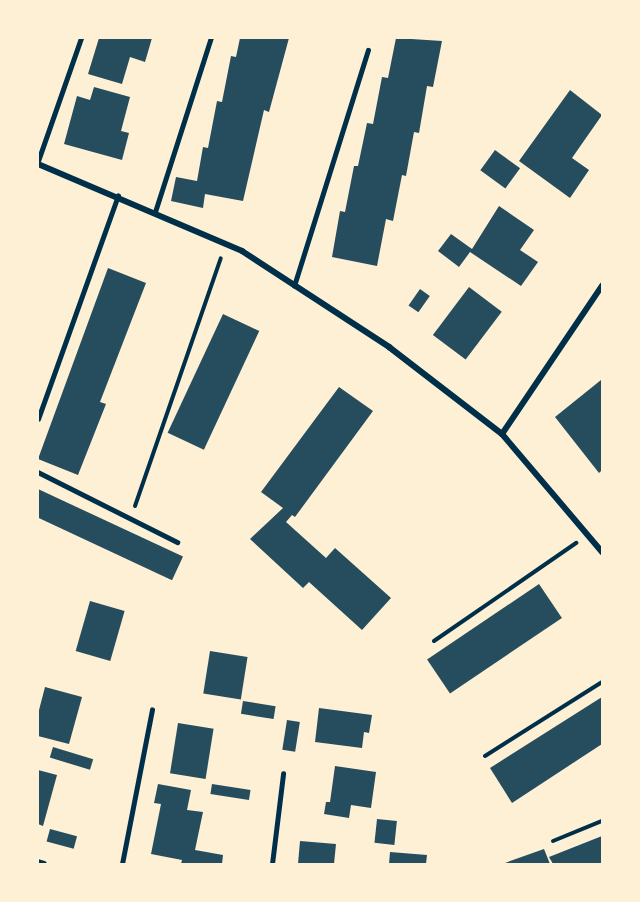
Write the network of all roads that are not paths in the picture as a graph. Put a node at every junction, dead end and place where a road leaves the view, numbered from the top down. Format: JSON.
{"nodes":[{"id":1,"x":81,"y":38,"type":"edge"},
{"id":2,"x":211,"y":38,"type":"edge"},
{"id":3,"x":368,"y":50,"type":"dead end"},
{"id":4,"x":38,"y":163,"type":"edge"},
{"id":5,"x":118,"y":196,"type":"junction"},
{"id":6,"x":155,"y":212,"type":"junction"},
{"id":7,"x":294,"y":286,"type":"junction"},
{"id":8,"x":603,"y":286,"type":"edge"},
{"id":9,"x":38,"y":419,"type":"edge"},
{"id":10,"x":502,"y":434,"type":"junction"},
{"id":11,"x":38,"y":472,"type":"edge"},
{"id":12,"x":177,"y":542,"type":"dead end"},
{"id":13,"x":603,"y":552,"type":"edge"},
{"id":14,"x":153,"y":710,"type":"dead end"},
{"id":15,"x":283,"y":774,"type":"dead end"},
{"id":16,"x":38,"y":862,"type":"edge"},
{"id":17,"x":44,"y":864,"type":"edge"},
{"id":18,"x":122,"y":864,"type":"edge"},
{"id":19,"x":272,"y":864,"type":"edge"}],
"edges":[{"from":1,"to":4,"type":"lane"},
{"from":2,"to":6,"type":"lane"},
{"from":3,"to":7,"type":"lane"},
{"from":4,"to":5,"type":"street"},
{"from":5,"to":6,"type":"street"},
{"from":5,"to":9,"type":"lane"},
{"from":6,"to":7,"type":"street"},
{"from":7,"to":10,"type":"street"},
{"from":8,"to":10,"type":"street"},
{"from":10,"to":13,"type":"street"},
{"from":11,"to":12,"type":"lane"},
{"from":14,"to":18,"type":"lane"},
{"from":15,"to":19,"type":"lane"},
{"from":16,"to":17,"type":"street"}]}
